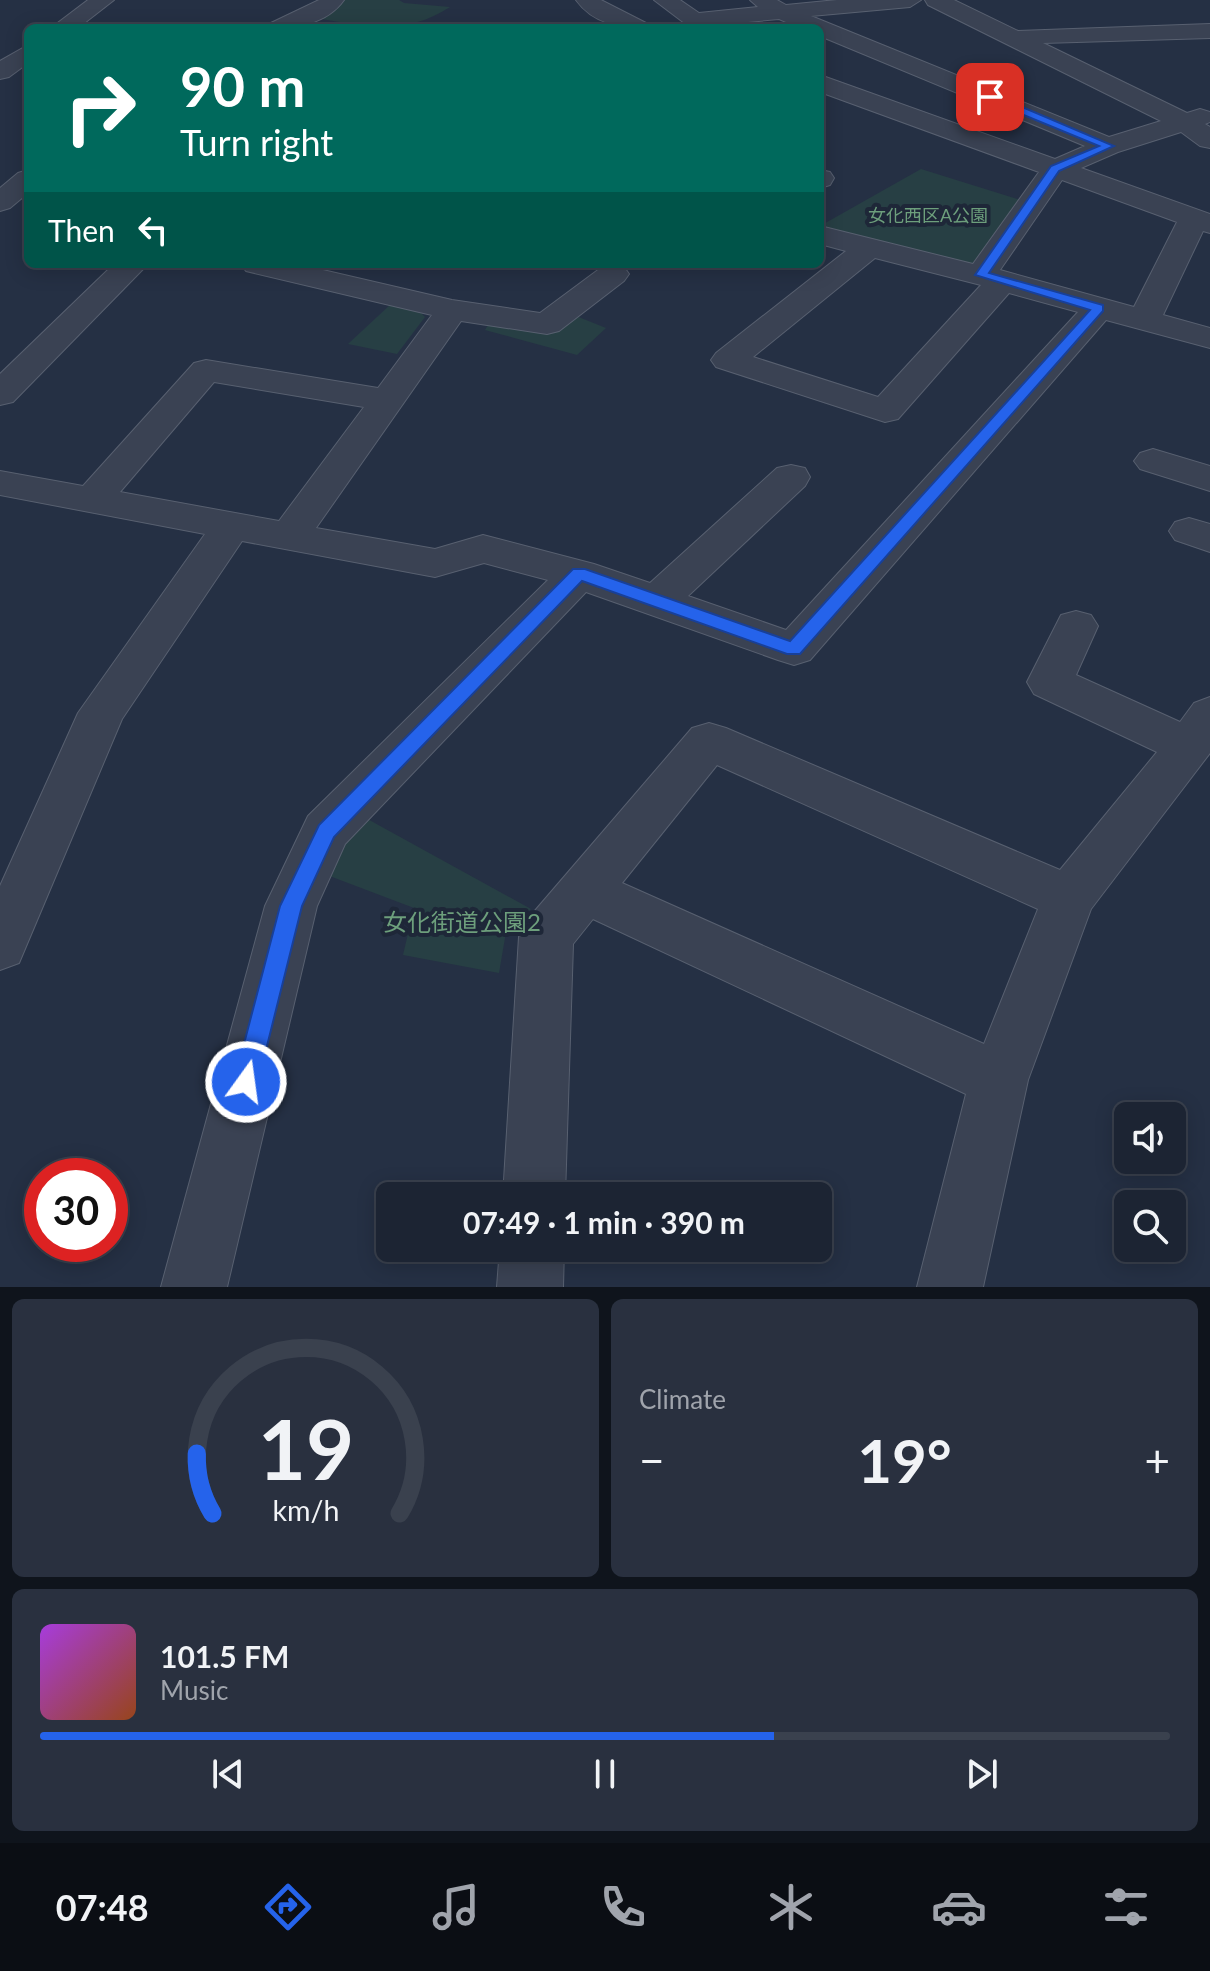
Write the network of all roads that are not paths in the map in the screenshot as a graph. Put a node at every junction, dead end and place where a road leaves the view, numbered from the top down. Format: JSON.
{"nodes":[{"id":1,"x":103,"y":0,"type":"edge"},
{"id":2,"x":333,"y":0,"type":"edge"},
{"id":3,"x":587,"y":0,"type":"edge"},
{"id":4,"x":665,"y":0,"type":"edge"},
{"id":5,"x":761,"y":0,"type":"edge"},
{"id":6,"x":910,"y":0,"type":"edge"},
{"id":7,"x":936,"y":0,"type":"edge"},
{"id":8,"x":784,"y":13,"type":"junction"},
{"id":9,"x":69,"y":24,"type":"edge"},
{"id":10,"x":288,"y":24,"type":"edge"},
{"id":11,"x":629,"y":24,"type":"edge"},
{"id":12,"x":811,"y":24,"type":"edge"},
{"id":13,"x":824,"y":29,"type":"edge"},
{"id":14,"x":1210,"y":31,"type":"edge"},
{"id":15,"x":1145,"y":33,"type":"junction"},
{"id":16,"x":1017,"y":37,"type":"junction"},
{"id":17,"x":1197,"y":55,"type":"dead end"},
{"id":18,"x":824,"y":84,"type":"edge"},
{"id":19,"x":1198,"y":117,"type":"edge"},
{"id":20,"x":1210,"y":140,"type":"edge"},
{"id":21,"x":1108,"y":146,"type":"junction"},
{"id":22,"x":1055,"y":169,"type":"junction"},
{"id":23,"x":24,"y":182,"type":"edge"},
{"id":24,"x":0,"y":202,"type":"edge"},
{"id":25,"x":1202,"y":221,"type":"edge"},
{"id":26,"x":824,"y":236,"type":"edge"},
{"id":27,"x":870,"y":247,"type":"junction"},
{"id":28,"x":128,"y":268,"type":"edge"},
{"id":29,"x":274,"y":268,"type":"edge"},
{"id":30,"x":596,"y":268,"type":"edge"},
{"id":31,"x":992,"y":278,"type":"junction"},
{"id":32,"x":1099,"y":308,"type":"junction"},
{"id":33,"x":452,"y":310,"type":"junction"},
{"id":34,"x":1144,"y":320,"type":"junction"},
{"id":35,"x":1210,"y":338,"type":"edge"},
{"id":36,"x":0,"y":394,"type":"edge"},
{"id":37,"x":387,"y":400,"type":"junction"},
{"id":38,"x":1153,"y":461,"type":"dead end"},
{"id":39,"x":791,"y":477,"type":"dead end"},
{"id":40,"x":1210,"y":479,"type":"edge"},
{"id":41,"x":0,"y":483,"type":"edge"},
{"id":42,"x":92,"y":500,"type":"junction"},
{"id":43,"x":232,"y":525,"type":"junction"},
{"id":44,"x":290,"y":535,"type":"junction"},
{"id":45,"x":579,"y":574,"type":"junction"},
{"id":46,"x":657,"y":601,"type":"junction"},
{"id":47,"x":1076,"y":626,"type":"dead end"},
{"id":48,"x":1200,"y":731,"type":"edge"},
{"id":49,"x":585,"y":890,"type":"junction"},
{"id":50,"x":1069,"y":898,"type":"junction"},
{"id":51,"x":0,"y":946,"type":"edge"},
{"id":52,"x":999,"y":1080,"type":"junction"},
{"id":53,"x":535,"y":1182,"type":"edge"},
{"id":54,"x":531,"y":1262,"type":"edge"},
{"id":55,"x":194,"y":1287,"type":"edge"},
{"id":56,"x":530,"y":1287,"type":"edge"},
{"id":57,"x":950,"y":1287,"type":"edge"}],
"edges":[{"from":1,"to":9,"type":"street"},
{"from":2,"to":10,"type":"street"},
{"from":3,"to":11,"type":"street"},
{"from":4,"to":8,"type":"street"},
{"from":5,"to":8,"type":"street"},
{"from":6,"to":8,"type":"street"},
{"from":7,"to":16,"type":"street"},
{"from":8,"to":12,"type":"street"},
{"from":13,"to":21,"type":"street"},
{"from":14,"to":15,"type":"street"},
{"from":15,"to":16,"type":"street"},
{"from":15,"to":17,"type":"street"},
{"from":16,"to":19,"type":"street"},
{"from":18,"to":22,"type":"street"},
{"from":19,"to":20,"type":"street"},
{"from":19,"to":21,"type":"street"},
{"from":21,"to":22,"type":"street"},
{"from":22,"to":25,"type":"street"},
{"from":22,"to":31,"type":"street"},
{"from":23,"to":24,"type":"street"},
{"from":25,"to":34,"type":"street"},
{"from":26,"to":27,"type":"street"},
{"from":27,"to":31,"type":"street"},
{"from":27,"to":31,"type":"street"},
{"from":28,"to":36,"type":"street"},
{"from":29,"to":33,"type":"street"},
{"from":30,"to":33,"type":"street"},
{"from":31,"to":32,"type":"street"},
{"from":32,"to":34,"type":"street"},
{"from":32,"to":46,"type":"street"},
{"from":33,"to":37,"type":"street"},
{"from":34,"to":35,"type":"street"},
{"from":37,"to":42,"type":"street"},
{"from":37,"to":44,"type":"street"},
{"from":38,"to":40,"type":"street"},
{"from":39,"to":46,"type":"street"},
{"from":41,"to":42,"type":"street"},
{"from":42,"to":43,"type":"street"},
{"from":43,"to":44,"type":"street"},
{"from":43,"to":51,"type":"street"},
{"from":44,"to":45,"type":"street"},
{"from":45,"to":46,"type":"street"},
{"from":45,"to":55,"type":"street"},
{"from":47,"to":48,"type":"street"},
{"from":48,"to":50,"type":"street"},
{"from":49,"to":50,"type":"street"},
{"from":49,"to":52,"type":"street"},
{"from":49,"to":53,"type":"street"},
{"from":50,"to":52,"type":"street"},
{"from":52,"to":57,"type":"street"},
{"from":54,"to":56,"type":"street"}]}
